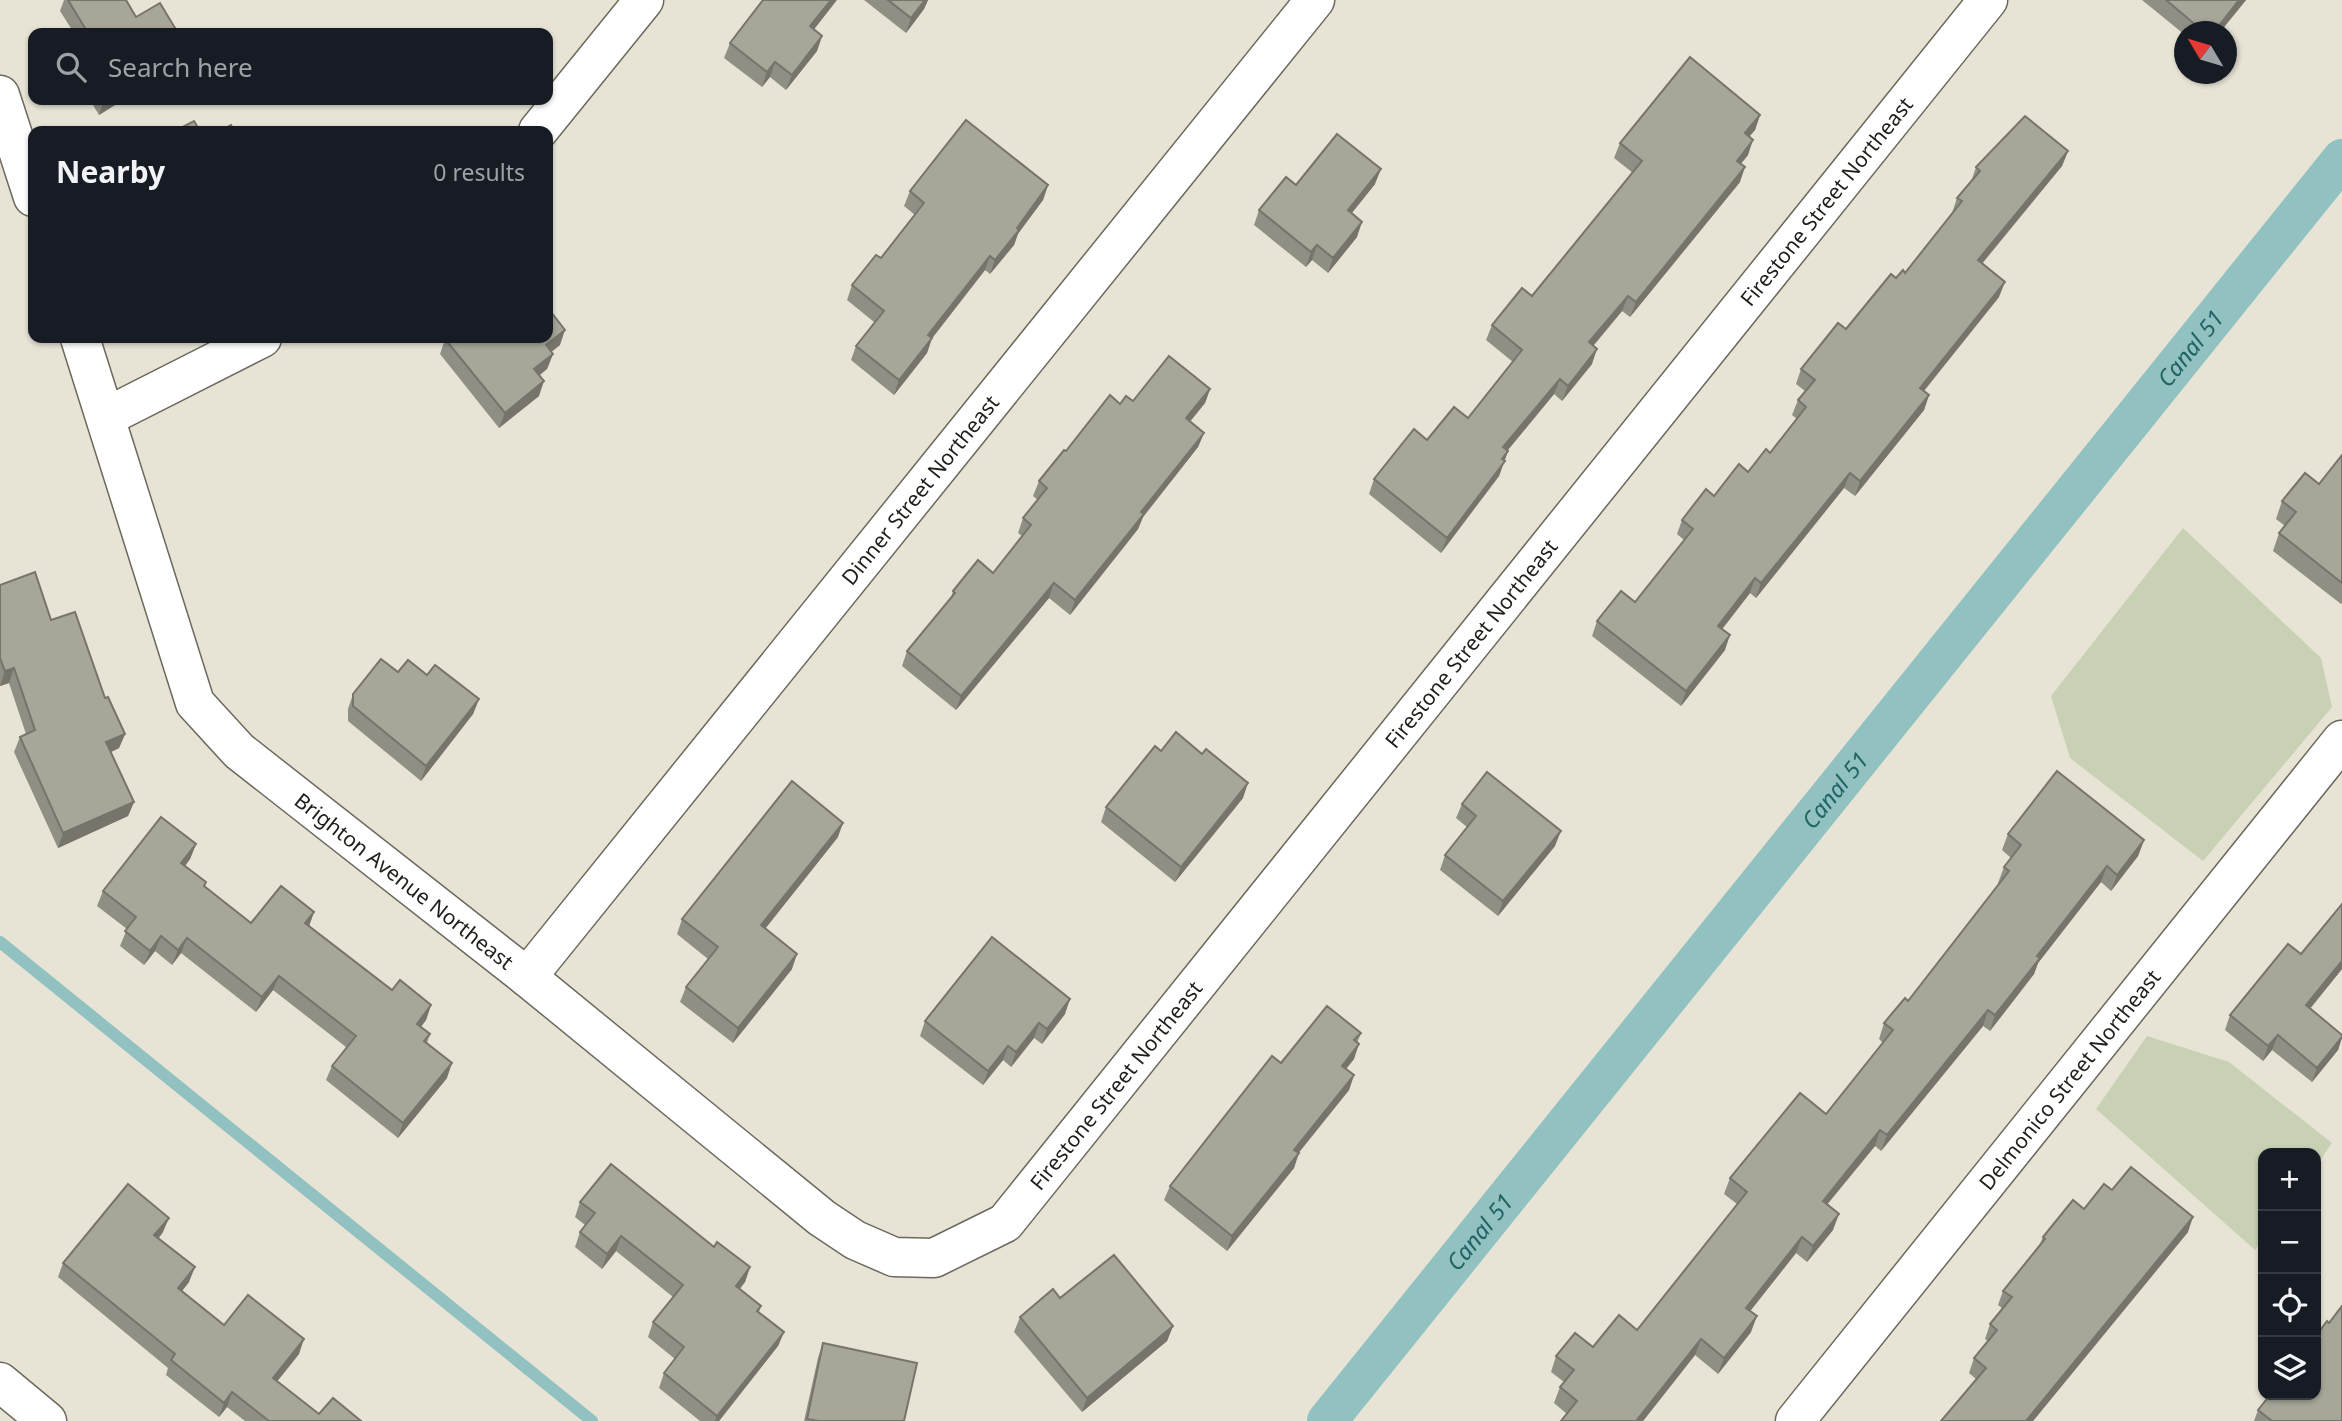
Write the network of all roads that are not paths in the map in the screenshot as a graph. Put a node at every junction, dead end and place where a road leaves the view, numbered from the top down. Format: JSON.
{"nodes":[{"id":1,"x":643,"y":0,"type":"edge"},
{"id":2,"x":1315,"y":0,"type":"edge"},
{"id":3,"x":1988,"y":0,"type":"edge"},
{"id":4,"x":0,"y":95,"type":"edge"},
{"id":5,"x":542,"y":126,"type":"edge"},
{"id":6,"x":28,"y":182,"type":"edge"},
{"id":7,"x":82,"y":343,"type":"edge"},
{"id":8,"x":252,"y":343,"type":"edge"},
{"id":9,"x":106,"y":417,"type":"junction"},
{"id":10,"x":2342,"y":740,"type":"edge"},
{"id":11,"x":527,"y":977,"type":"junction"},
{"id":12,"x":934,"y":1258,"type":"joint"},
{"id":13,"x":0,"y":1382,"type":"edge"},
{"id":14,"x":47,"y":1421,"type":"edge"},
{"id":15,"x":1795,"y":1421,"type":"edge"}],
"edges":[{"from":1,"to":5,"type":"street"},
{"from":2,"to":11,"type":"street","name":"Dinner Street Northeast"},
{"from":3,"to":12,"type":"street","name":"Firestone Street Northeast"},
{"from":4,"to":6,"type":"street"},
{"from":7,"to":9,"type":"street","name":"Brighton Avenue Northeast"},
{"from":8,"to":9,"type":"street"},
{"from":9,"to":11,"type":"street","name":"Brighton Avenue Northeast"},
{"from":10,"to":15,"type":"street","name":"Delmonico Street Northeast"},
{"from":11,"to":12,"type":"street","name":"Brighton Avenue Northeast"},
{"from":13,"to":14,"type":"street"}]}
